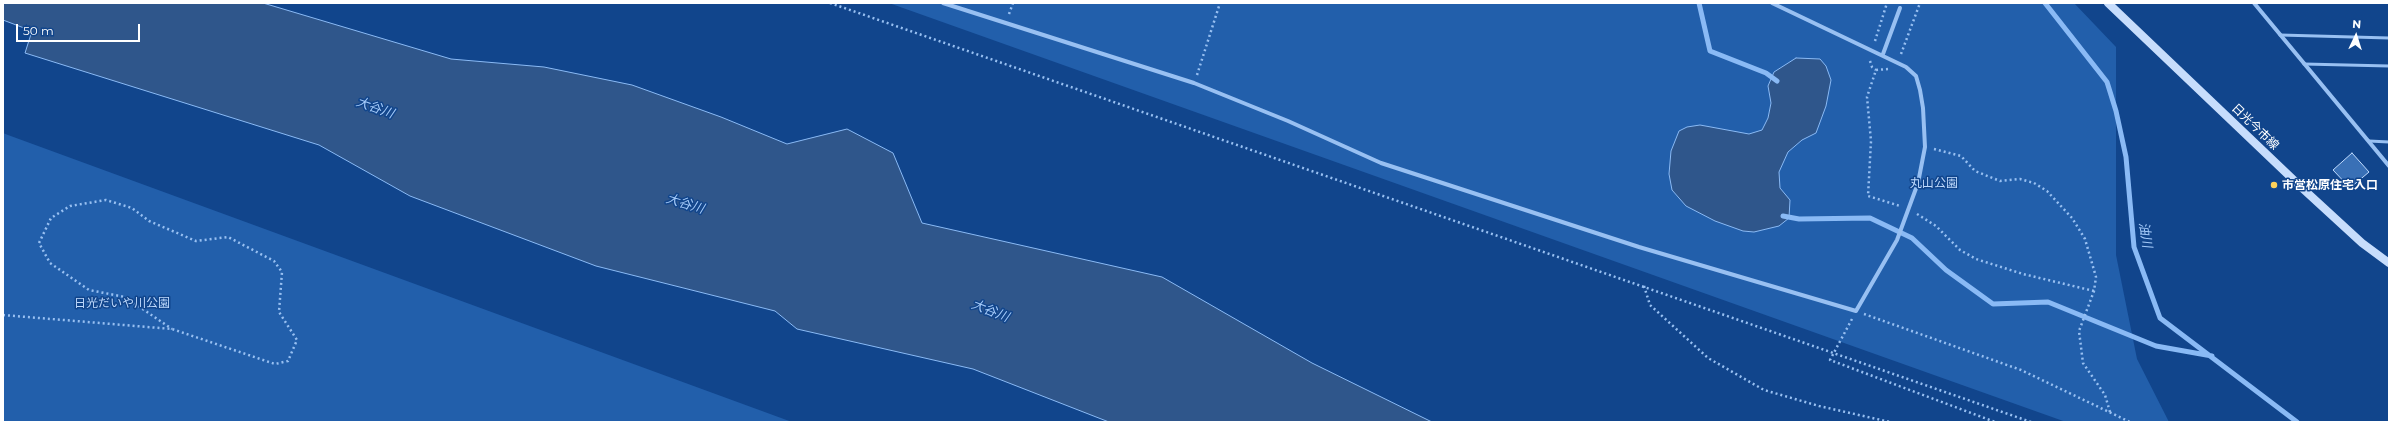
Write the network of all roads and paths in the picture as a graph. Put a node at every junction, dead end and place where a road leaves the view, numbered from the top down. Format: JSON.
{"nodes":[{"id":1,"x":830,"y":3,"type":"edge"},
{"id":2,"x":943,"y":3,"type":"edge"},
{"id":3,"x":1220,"y":3,"type":"edge"},
{"id":4,"x":1772,"y":3,"type":"edge"},
{"id":5,"x":1887,"y":3,"type":"edge"},
{"id":6,"x":1902,"y":3,"type":"edge"},
{"id":7,"x":1920,"y":3,"type":"edge"},
{"id":8,"x":2108,"y":3,"type":"edge"},
{"id":9,"x":2254,"y":3,"type":"edge"},
{"id":10,"x":1900,"y":8,"type":"joint"},
{"id":11,"x":2280,"y":35,"type":"junction"},
{"id":12,"x":2389,"y":38,"type":"edge"},
{"id":13,"x":1872,"y":49,"type":"junction"},
{"id":14,"x":1883,"y":54,"type":"junction"},
{"id":15,"x":1898,"y":62,"type":"junction"},
{"id":16,"x":2304,"y":64,"type":"junction"},
{"id":17,"x":2389,"y":66,"type":"edge"},
{"id":18,"x":1194,"y":83,"type":"junction"},
{"id":19,"x":2368,"y":141,"type":"junction"},
{"id":20,"x":2389,"y":142,"type":"edge"},
{"id":21,"x":1925,"y":147,"type":"junction"},
{"id":22,"x":2389,"y":166,"type":"edge"},
{"id":23,"x":1909,"y":210,"type":"junction"},
{"id":24,"x":2389,"y":264,"type":"edge"},
{"id":25,"x":1644,"y":286,"type":"junction"},
{"id":26,"x":2094,"y":290,"type":"junction"},
{"id":27,"x":1856,"y":311,"type":"junction"},
{"id":28,"x":3,"y":315,"type":"edge"},
{"id":29,"x":172,"y":329,"type":"junction"},
{"id":30,"x":1833,"y":354,"type":"junction"},
{"id":31,"x":2110,"y":412,"type":"junction"},
{"id":32,"x":1890,"y":422,"type":"edge"},
{"id":33,"x":1995,"y":422,"type":"edge"},
{"id":34,"x":2032,"y":422,"type":"edge"},
{"id":35,"x":2130,"y":422,"type":"edge"}],
"edges":[{"from":1,"to":25,"type":"path"},
{"from":2,"to":18,"type":"street"},
{"from":3,"to":18,"type":"path"},
{"from":4,"to":13,"type":"street"},
{"from":5,"to":13,"type":"path"},
{"from":6,"to":10,"type":"lane"},
{"from":7,"to":15,"type":"path"},
{"from":8,"to":24,"type":"main road","name":"日光今市線"},
{"from":9,"to":11,"type":"street"},
{"from":10,"to":14,"type":"street"},
{"from":11,"to":12,"type":"lane"},
{"from":11,"to":16,"type":"street"},
{"from":13,"to":14,"type":"street"},
{"from":14,"to":15,"type":"street"},
{"from":15,"to":21,"type":"street"},
{"from":15,"to":23,"type":"path"},
{"from":16,"to":17,"type":"lane"},
{"from":16,"to":19,"type":"street"},
{"from":18,"to":27,"type":"street"},
{"from":19,"to":20,"type":"lane"},
{"from":19,"to":22,"type":"street"},
{"from":21,"to":23,"type":"street"},
{"from":21,"to":26,"type":"path"},
{"from":23,"to":26,"type":"path"},
{"from":23,"to":27,"type":"street"},
{"from":25,"to":30,"type":"path"},
{"from":25,"to":32,"type":"path"},
{"from":26,"to":31,"type":"path"},
{"from":27,"to":30,"type":"path"},
{"from":27,"to":31,"type":"path"},
{"from":28,"to":29,"type":"path"},
{"from":29,"to":29,"type":"path"},
{"from":30,"to":33,"type":"path"},
{"from":30,"to":34,"type":"path"},
{"from":31,"to":35,"type":"path"}]}
